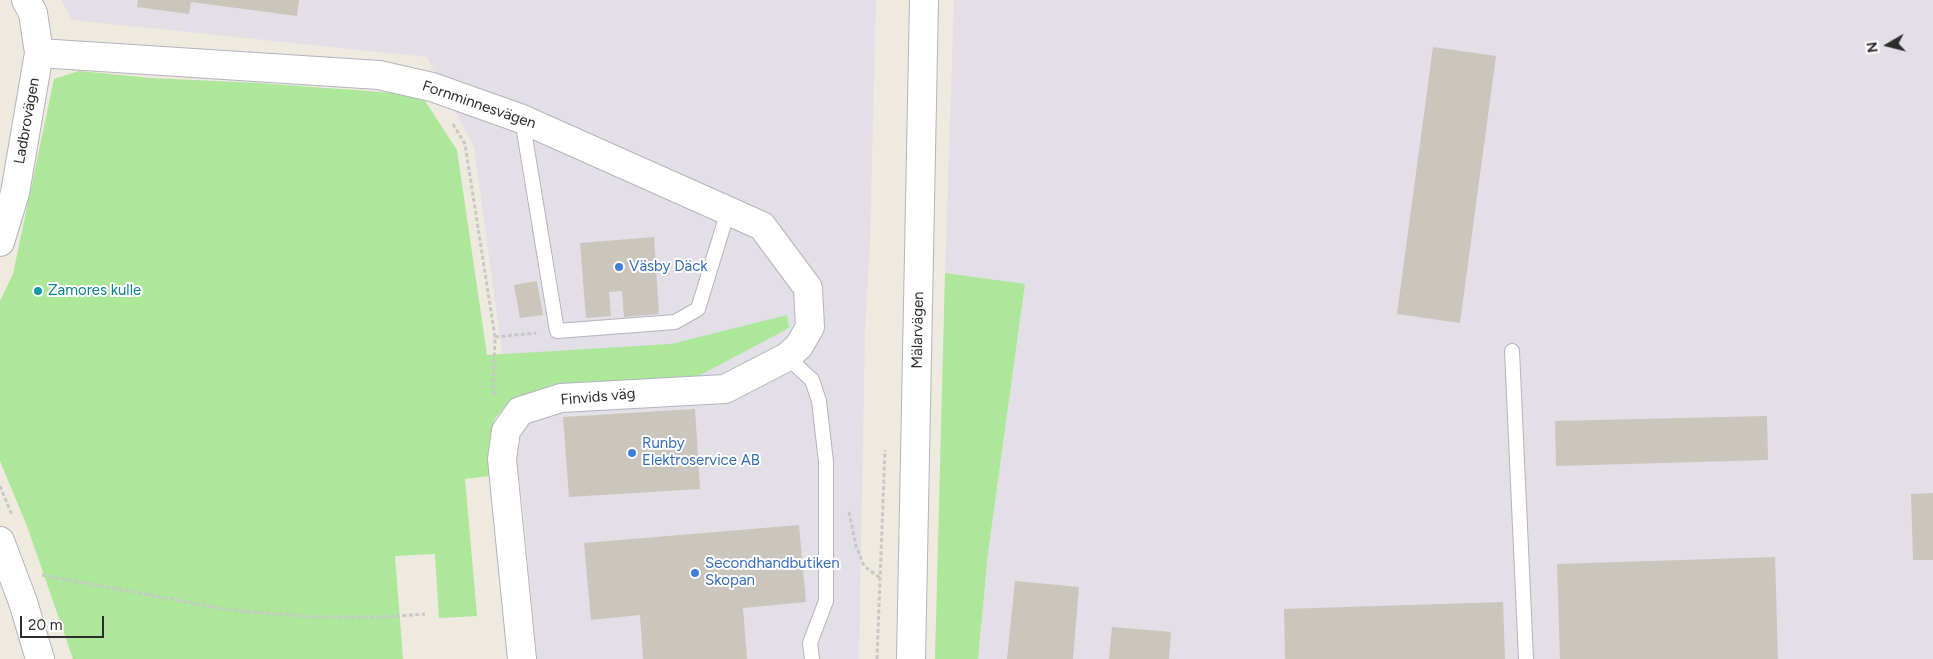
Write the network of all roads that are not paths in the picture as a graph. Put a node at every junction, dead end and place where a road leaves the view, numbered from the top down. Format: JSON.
{"nodes":[{"id":1,"x":26,"y":0,"type":"edge"},
{"id":2,"x":924,"y":0,"type":"edge"},
{"id":3,"x":39,"y":53,"type":"junction"},
{"id":4,"x":522,"y":119,"type":"junction"},
{"id":5,"x":728,"y":211,"type":"junction"},
{"id":6,"x":0,"y":242,"type":"edge"},
{"id":7,"x":793,"y":351,"type":"junction"},
{"id":8,"x":1512,"y":351,"type":"dead end"},
{"id":9,"x":0,"y":541,"type":"edge"},
{"id":10,"x":40,"y":659,"type":"edge"},
{"id":11,"x":522,"y":659,"type":"edge"},
{"id":12,"x":812,"y":659,"type":"edge"},
{"id":13,"x":911,"y":659,"type":"edge"},
{"id":14,"x":1526,"y":659,"type":"edge"}],
"edges":[{"from":1,"to":3,"type":"street","name":"Ladbrovägen"},
{"from":2,"to":13,"type":"street","name":"Mälarvägen"},
{"from":3,"to":4,"type":"street","name":"Fornminnesvägen"},
{"from":3,"to":6,"type":"street","name":"Ladbrovägen"},
{"from":4,"to":5,"type":"street","name":"Fornminnesvägen"},
{"from":4,"to":5,"type":"lane"},
{"from":5,"to":7,"type":"street","name":"Fornminnesvägen"},
{"from":7,"to":11,"type":"street","name":"Finvids väg"},
{"from":7,"to":12,"type":"lane"},
{"from":8,"to":14,"type":"lane"},
{"from":9,"to":10,"type":"street"}]}
